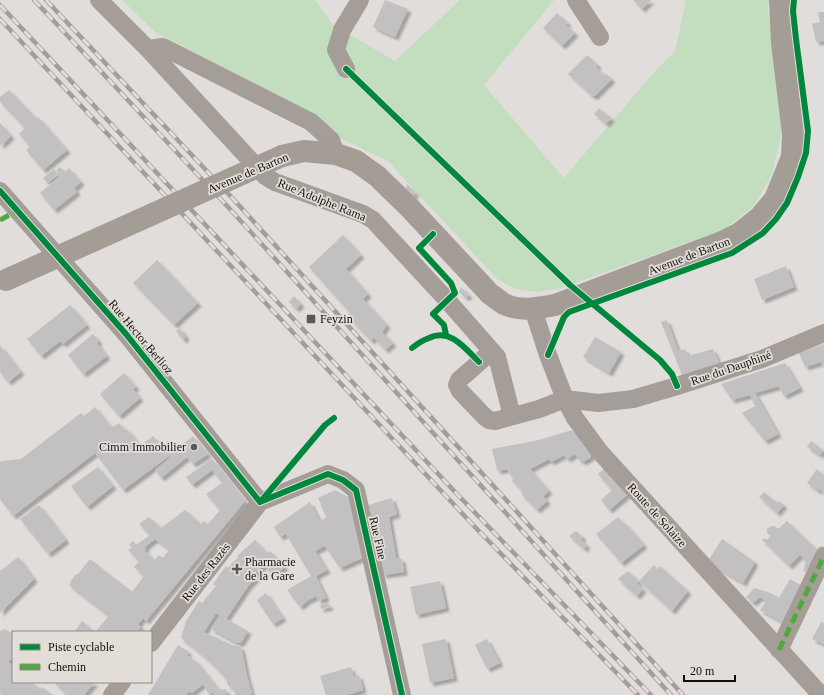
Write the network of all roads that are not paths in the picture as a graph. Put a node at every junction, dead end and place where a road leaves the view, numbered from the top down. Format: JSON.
{"nodes":[{"id":1,"x":99,"y":0,"type":"edge"},
{"id":2,"x":360,"y":0,"type":"edge"},
{"id":3,"x":576,"y":0,"type":"edge"},
{"id":4,"x":780,"y":0,"type":"edge"},
{"id":5,"x":600,"y":36,"type":"dead end"},
{"id":6,"x":148,"y":49,"type":"junction"},
{"id":7,"x":346,"y":69,"type":"dead end"},
{"id":8,"x":336,"y":154,"type":"junction"},
{"id":9,"x":0,"y":192,"type":"edge"},
{"id":10,"x":3,"y":281,"type":"edge"},
{"id":11,"x":533,"y":310,"type":"junction"},
{"id":12,"x":824,"y":333,"type":"edge"},
{"id":13,"x":492,"y":351,"type":"junction"},
{"id":14,"x":565,"y":399,"type":"junction"},
{"id":15,"x":512,"y":416,"type":"junction"},
{"id":16,"x":260,"y":502,"type":"junction"},
{"id":17,"x":824,"y":556,"type":"edge"},
{"id":18,"x":152,"y":642,"type":"edge"},
{"id":19,"x":780,"y":650,"type":"junction"},
{"id":20,"x":121,"y":683,"type":"edge"},
{"id":21,"x":112,"y":695,"type":"edge"},
{"id":22,"x":402,"y":695,"type":"edge"},
{"id":23,"x":821,"y":695,"type":"edge"}],
"edges":[{"from":1,"to":6,"type":"street","name":"Rue Adolphe Rama"},
{"from":2,"to":7,"type":"street"},
{"from":3,"to":5,"type":"street"},
{"from":4,"to":11,"type":"street","name":"Avenue de Barton"},
{"from":6,"to":8,"type":"street"},
{"from":6,"to":13,"type":"street","name":"Rue Adolphe Rama"},
{"from":8,"to":10,"type":"street","name":"Avenue de Barton","bridge":true},
{"from":8,"to":11,"type":"street","name":"Avenue de Barton"},
{"from":9,"to":16,"type":"street","name":"Rue Hector Berlioz"},
{"from":11,"to":14,"type":"street","name":"Route de Solaize"},
{"from":12,"to":14,"type":"street","name":"Rue du Dauphiné"},
{"from":13,"to":15,"type":"street","name":"Rue Adolphe Rama"},
{"from":13,"to":15,"type":"street"},
{"from":14,"to":15,"type":"street"},
{"from":14,"to":19,"type":"street","name":"Route de Solaize"},
{"from":16,"to":18,"type":"street","name":"Rue des Razès"},
{"from":16,"to":22,"type":"street","name":"Rue Fine"},
{"from":17,"to":19,"type":"street"},
{"from":19,"to":23,"type":"street","name":"Route de Solaize"},
{"from":20,"to":21,"type":"street"}]}
